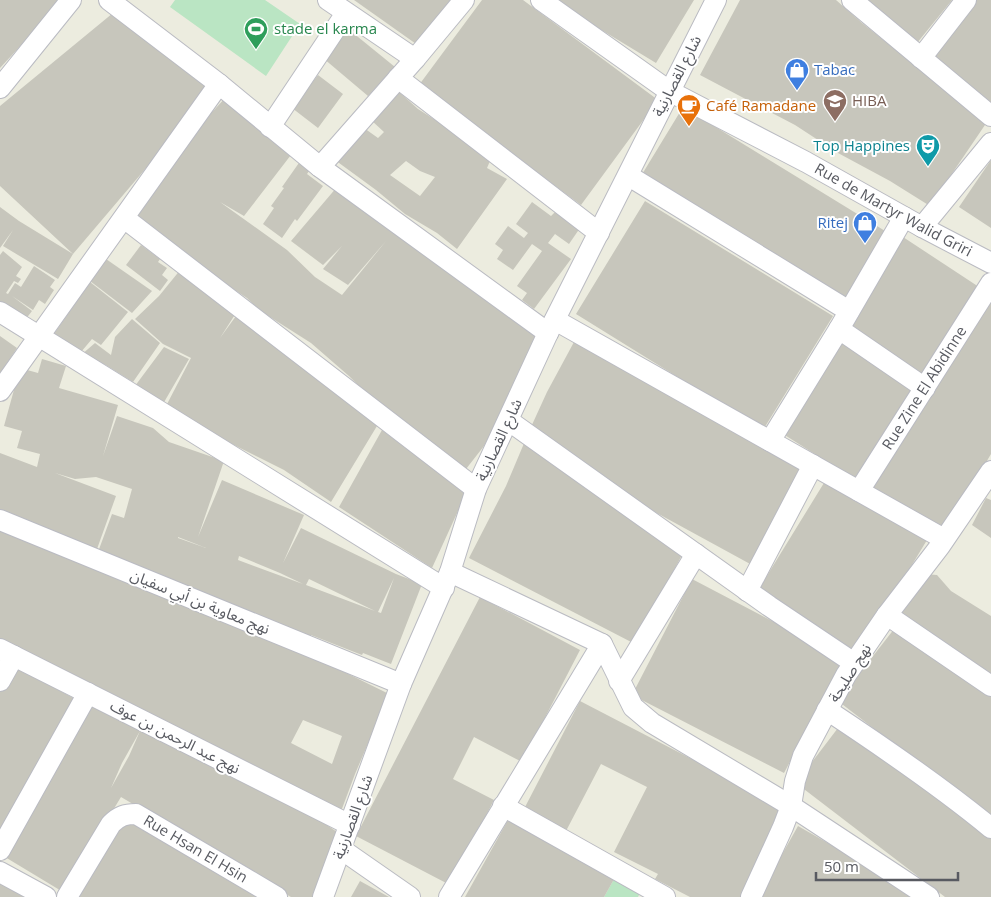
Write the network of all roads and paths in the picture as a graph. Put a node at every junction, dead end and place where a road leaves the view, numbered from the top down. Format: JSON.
{"nodes":[{"id":1,"x":71,"y":0,"type":"edge"},
{"id":2,"x":109,"y":0,"type":"edge"},
{"id":3,"x":328,"y":0,"type":"edge"},
{"id":4,"x":464,"y":0,"type":"edge"},
{"id":5,"x":542,"y":0,"type":"edge"},
{"id":6,"x":716,"y":0,"type":"edge"},
{"id":7,"x":852,"y":0,"type":"edge"},
{"id":8,"x":966,"y":0,"type":"edge"},
{"id":9,"x":346,"y":13,"type":"junction"},
{"id":10,"x":921,"y":58,"type":"junction"},
{"id":11,"x":415,"y":59,"type":"junction"},
{"id":12,"x":398,"y":78,"type":"junction"},
{"id":13,"x":219,"y":84,"type":"junction"},
{"id":14,"x":1,"y":86,"type":"edge"},
{"id":15,"x":669,"y":91,"type":"junction"},
{"id":16,"x":991,"y":116,"type":"edge"},
{"id":17,"x":270,"y":127,"type":"junction"},
{"id":18,"x":991,"y":143,"type":"edge"},
{"id":19,"x":320,"y":166,"type":"junction"},
{"id":20,"x":629,"y":176,"type":"junction"},
{"id":21,"x":904,"y":217,"type":"junction"},
{"id":22,"x":124,"y":218,"type":"junction"},
{"id":23,"x":922,"y":228,"type":"junction"},
{"id":24,"x":600,"y":233,"type":"junction"},
{"id":25,"x":991,"y":263,"type":"edge"},
{"id":26,"x":991,"y":283,"type":"edge"},
{"id":27,"x":849,"y":311,"type":"junction"},
{"id":28,"x":0,"y":312,"type":"edge"},
{"id":29,"x":552,"y":327,"type":"junction"},
{"id":30,"x":840,"y":330,"type":"junction"},
{"id":31,"x":39,"y":337,"type":"junction"},
{"id":32,"x":925,"y":388,"type":"junction"},
{"id":33,"x":0,"y":391,"type":"edge"},
{"id":34,"x":509,"y":421,"type":"junction"},
{"id":35,"x":770,"y":440,"type":"junction"},
{"id":36,"x":813,"y":465,"type":"junction"},
{"id":37,"x":989,"y":479,"type":"edge"},
{"id":38,"x":476,"y":489,"type":"junction"},
{"id":39,"x":860,"y":491,"type":"junction"},
{"id":40,"x":0,"y":520,"type":"edge"},
{"id":41,"x":944,"y":539,"type":"junction"},
{"id":42,"x":696,"y":554,"type":"junction"},
{"id":43,"x":447,"y":580,"type":"junction"},
{"id":44,"x":747,"y":590,"type":"junction"},
{"id":45,"x":887,"y":615,"type":"junction"},
{"id":46,"x":602,"y":644,"type":"junction"},
{"id":47,"x":7,"y":653,"type":"edge"},
{"id":48,"x":854,"y":663,"type":"junction"},
{"id":49,"x":0,"y":681,"type":"edge"},
{"id":50,"x":620,"y":681,"type":"junction"},
{"id":51,"x":401,"y":684,"type":"junction"},
{"id":52,"x":991,"y":686,"type":"edge"},
{"id":53,"x":88,"y":693,"type":"junction"},
{"id":54,"x":827,"y":710,"type":"junction"},
{"id":55,"x":503,"y":806,"type":"junction"},
{"id":56,"x":791,"y":806,"type":"junction"},
{"id":57,"x":350,"y":825,"type":"junction"},
{"id":58,"x":991,"y":828,"type":"edge"},
{"id":59,"x":341,"y":849,"type":"junction"},
{"id":60,"x":0,"y":850,"type":"edge"},
{"id":61,"x":0,"y":872,"type":"edge"},
{"id":62,"x":46,"y":897,"type":"edge"},
{"id":63,"x":67,"y":897,"type":"edge"},
{"id":64,"x":277,"y":897,"type":"edge"},
{"id":65,"x":323,"y":897,"type":"edge"},
{"id":66,"x":410,"y":897,"type":"edge"},
{"id":67,"x":449,"y":897,"type":"edge"},
{"id":68,"x":665,"y":897,"type":"edge"},
{"id":69,"x":751,"y":897,"type":"edge"},
{"id":70,"x":929,"y":897,"type":"edge"}],
"edges":[{"from":1,"to":14,"type":"street"},
{"from":2,"to":13,"type":"street"},
{"from":3,"to":9,"type":"street"},
{"from":4,"to":11,"type":"street"},
{"from":5,"to":15,"type":"street","name":"Rue de Martyr Walid Griri"},
{"from":6,"to":15,"type":"street","name":"شارع القصارنية"},
{"from":7,"to":10,"type":"street"},
{"from":8,"to":10,"type":"street"},
{"from":9,"to":11,"type":"street"},
{"from":9,"to":17,"type":"street"},
{"from":10,"to":16,"type":"street"},
{"from":11,"to":12,"type":"street"},
{"from":12,"to":19,"type":"street"},
{"from":12,"to":24,"type":"street"},
{"from":13,"to":17,"type":"street"},
{"from":13,"to":22,"type":"street"},
{"from":15,"to":20,"type":"street","name":"شارع القصارنية"},
{"from":15,"to":21,"type":"street","name":"Rue de Martyr Walid Griri"},
{"from":17,"to":19,"type":"street"},
{"from":18,"to":23,"type":"street"},
{"from":19,"to":29,"type":"street"},
{"from":20,"to":24,"type":"street","name":"شارع القصارنية"},
{"from":20,"to":27,"type":"street"},
{"from":21,"to":23,"type":"street","name":"Rue de Martyr Walid Griri"},
{"from":21,"to":27,"type":"street"},
{"from":22,"to":31,"type":"street"},
{"from":22,"to":38,"type":"street"},
{"from":23,"to":25,"type":"street","name":"Rue de Martyr Walid Griri"},
{"from":24,"to":29,"type":"street","name":"شارع القصارنية"},
{"from":26,"to":32,"type":"street","name":"Rue Zine El Abidinne"},
{"from":27,"to":30,"type":"street"},
{"from":28,"to":31,"type":"street"},
{"from":29,"to":34,"type":"street","name":"شارع القصارنية"},
{"from":29,"to":35,"type":"street"},
{"from":30,"to":32,"type":"street"},
{"from":30,"to":35,"type":"street"},
{"from":31,"to":33,"type":"street"},
{"from":31,"to":43,"type":"street"},
{"from":32,"to":39,"type":"street","name":"Rue Zine El Abidinne"},
{"from":34,"to":38,"type":"street","name":"شارع القصارنية"},
{"from":34,"to":42,"type":"street"},
{"from":35,"to":36,"type":"street"},
{"from":36,"to":39,"type":"street"},
{"from":36,"to":44,"type":"street"},
{"from":37,"to":41,"type":"street","name":"نهج صليحة"},
{"from":38,"to":43,"type":"street","name":"شارع القصارنية"},
{"from":39,"to":41,"type":"street"},
{"from":40,"to":51,"type":"street","name":"نهج معاوية بن أبي سفيان"},
{"from":41,"to":45,"type":"street","name":"نهج صليحة"},
{"from":42,"to":44,"type":"street"},
{"from":42,"to":50,"type":"street"},
{"from":43,"to":46,"type":"street"},
{"from":43,"to":51,"type":"street","name":"شارع القصارنية"},
{"from":44,"to":48,"type":"street"},
{"from":45,"to":48,"type":"street","name":"نهج صليحة"},
{"from":45,"to":52,"type":"street"},
{"from":46,"to":50,"type":"street"},
{"from":46,"to":55,"type":"street"},
{"from":47,"to":49,"type":"street"},
{"from":47,"to":53,"type":"street","name":"نهج عبد الرحمن بن عوف"},
{"from":48,"to":54,"type":"street","name":"نهج صليحة"},
{"from":50,"to":56,"type":"street"},
{"from":51,"to":57,"type":"street","name":"شارع القصارنية"},
{"from":53,"to":57,"type":"street","name":"نهج عبد الرحمن بن عوف"},
{"from":53,"to":60,"type":"street"},
{"from":54,"to":56,"type":"street","name":"نهج صليحة"},
{"from":54,"to":58,"type":"street"},
{"from":55,"to":67,"type":"street"},
{"from":55,"to":68,"type":"street"},
{"from":56,"to":69,"type":"street","name":"نهج صليحة"},
{"from":56,"to":70,"type":"street"},
{"from":57,"to":59,"type":"street","name":"شارع القصارنية"},
{"from":59,"to":65,"type":"street","name":"شارع القصارنية"},
{"from":59,"to":66,"type":"street"},
{"from":61,"to":62,"type":"street"},
{"from":63,"to":64,"type":"street","name":"Rue Hsan El Hsin"}]}
